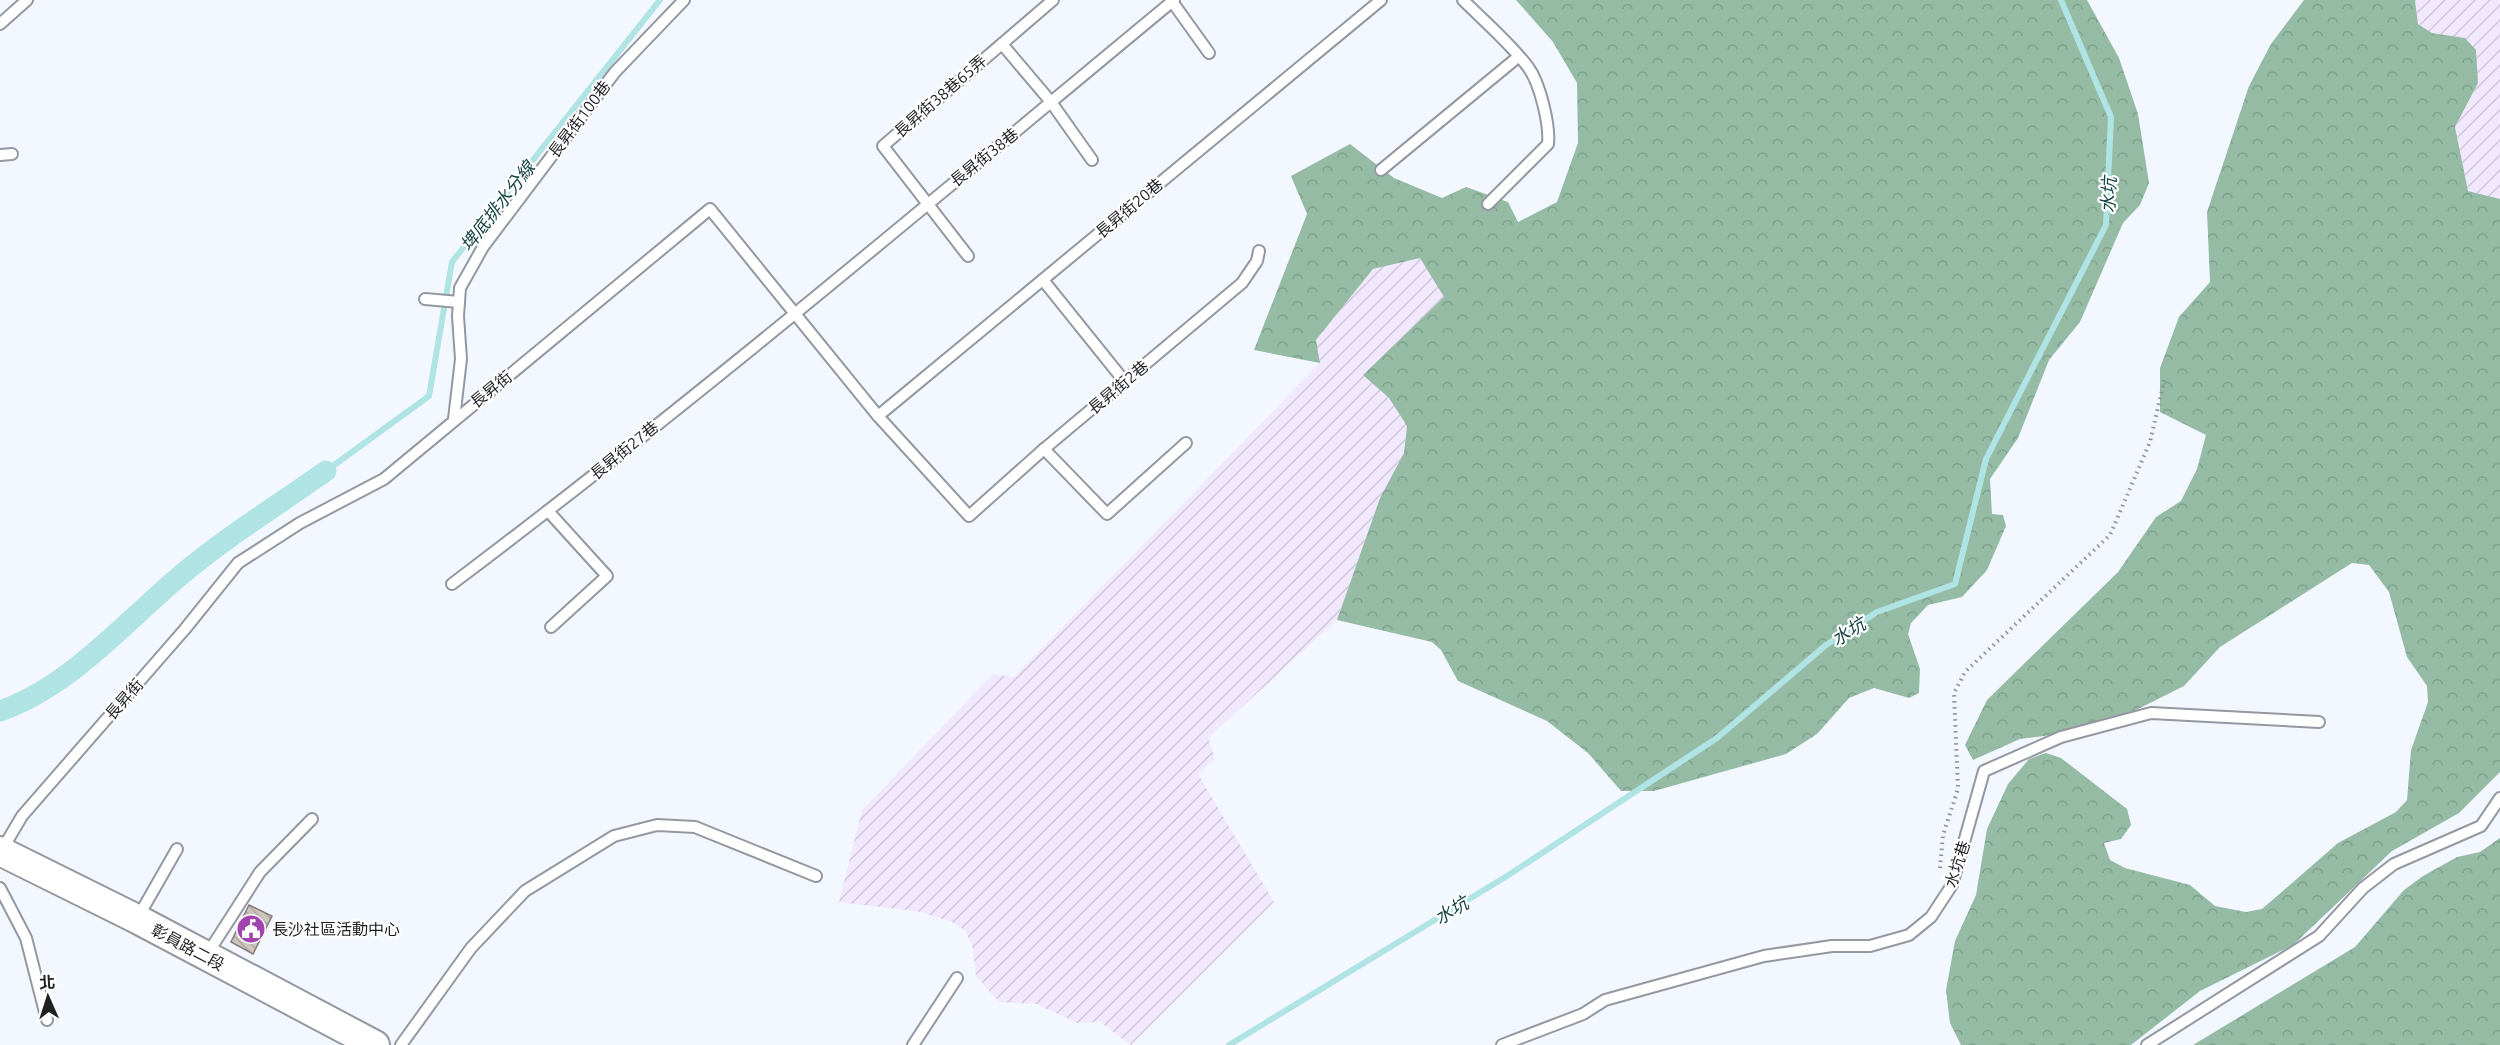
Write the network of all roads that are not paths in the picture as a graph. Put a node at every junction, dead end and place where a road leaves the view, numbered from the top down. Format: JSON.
{"nodes":[{"id":1,"x":27,"y":0,"type":"edge"},
{"id":2,"x":684,"y":0,"type":"edge"},
{"id":3,"x":1053,"y":0,"type":"edge"},
{"id":4,"x":1173,"y":0,"type":"edge"},
{"id":5,"x":1381,"y":0,"type":"edge"},
{"id":6,"x":1463,"y":0,"type":"edge"},
{"id":7,"x":0,"y":24,"type":"edge"},
{"id":8,"x":1002,"y":44,"type":"junction"},
{"id":9,"x":1209,"y":53,"type":"dead end"},
{"id":10,"x":1518,"y":57,"type":"junction"},
{"id":11,"x":1051,"y":102,"type":"junction"},
{"id":12,"x":12,"y":154,"type":"dead end"},
{"id":13,"x":0,"y":155,"type":"edge"},
{"id":14,"x":1092,"y":160,"type":"dead end"},
{"id":15,"x":1381,"y":170,"type":"dead end"},
{"id":16,"x":928,"y":202,"type":"junction"},
{"id":17,"x":1488,"y":204,"type":"dead end"},
{"id":18,"x":1259,"y":251,"type":"dead end"},
{"id":19,"x":968,"y":256,"type":"dead end"},
{"id":20,"x":1043,"y":279,"type":"junction"},
{"id":21,"x":425,"y":299,"type":"dead end"},
{"id":22,"x":459,"y":302,"type":"junction"},
{"id":23,"x":794,"y":313,"type":"junction"},
{"id":24,"x":1125,"y":382,"type":"junction"},
{"id":25,"x":878,"y":416,"type":"junction"},
{"id":26,"x":454,"y":420,"type":"junction"},
{"id":27,"x":1186,"y":443,"type":"dead end"},
{"id":28,"x":1044,"y":449,"type":"junction"},
{"id":29,"x":548,"y":511,"type":"junction"},
{"id":30,"x":969,"y":516,"type":"joint"},
{"id":31,"x":452,"y":584,"type":"dead end"},
{"id":32,"x":551,"y":627,"type":"dead end"},
{"id":33,"x":2319,"y":722,"type":"dead end"},
{"id":34,"x":2500,"y":798,"type":"edge"},
{"id":35,"x":312,"y":819,"type":"dead end"},
{"id":36,"x":177,"y":849,"type":"dead end"},
{"id":37,"x":0,"y":852,"type":"edge"},
{"id":38,"x":816,"y":876,"type":"dead end"},
{"id":39,"x":0,"y":888,"type":"edge"},
{"id":40,"x":137,"y":919,"type":"junction"},
{"id":41,"x":205,"y":957,"type":"junction"},
{"id":42,"x":957,"y":978,"type":"dead end"},
{"id":43,"x":47,"y":1020,"type":"dead end"},
{"id":44,"x":375,"y":1045,"type":"edge"},
{"id":45,"x":401,"y":1045,"type":"edge"},
{"id":46,"x":913,"y":1045,"type":"edge"},
{"id":47,"x":1502,"y":1045,"type":"edge"},
{"id":48,"x":2147,"y":1045,"type":"edge"}],
"edges":[{"from":1,"to":7,"type":"lane"},
{"from":2,"to":22,"type":"lane","name":"長昇街100巷"},
{"from":3,"to":8,"type":"lane","name":"長昇街38巷65弄"},
{"from":4,"to":9,"type":"lane"},
{"from":4,"to":11,"type":"lane","name":"長昇街38巷"},
{"from":5,"to":20,"type":"lane","name":"長昇街20巷"},
{"from":6,"to":10,"type":"lane"},
{"from":8,"to":11,"type":"lane"},
{"from":8,"to":16,"type":"lane","name":"長昇街38巷65弄"},
{"from":10,"to":15,"type":"lane"},
{"from":10,"to":17,"type":"lane"},
{"from":11,"to":14,"type":"lane"},
{"from":11,"to":16,"type":"lane","name":"長昇街38巷"},
{"from":12,"to":13,"type":"lane"},
{"from":16,"to":19,"type":"lane"},
{"from":16,"to":23,"type":"lane","name":"長昇街38巷"},
{"from":18,"to":24,"type":"lane","name":"長昇街2巷"},
{"from":20,"to":24,"type":"lane"},
{"from":20,"to":25,"type":"lane","name":"長昇街20巷"},
{"from":21,"to":22,"type":"lane"},
{"from":22,"to":26,"type":"lane","name":"長昇街100巷"},
{"from":23,"to":25,"type":"lane","name":"長昇街"},
{"from":23,"to":26,"type":"lane","name":"長昇街"},
{"from":23,"to":29,"type":"lane","name":"長昇街27巷"},
{"from":24,"to":28,"type":"lane","name":"長昇街2巷"},
{"from":25,"to":30,"type":"lane","name":"長昇街"},
{"from":26,"to":37,"type":"lane","name":"長昇街"},
{"from":27,"to":28,"type":"lane"},
{"from":28,"to":30,"type":"lane","name":"長昇街2巷"},
{"from":29,"to":31,"type":"lane","name":"長昇街27巷"},
{"from":29,"to":32,"type":"lane"},
{"from":33,"to":47,"type":"lane","name":"水坑巷"},
{"from":34,"to":48,"type":"lane"},
{"from":35,"to":41,"type":"lane"},
{"from":36,"to":40,"type":"lane"},
{"from":37,"to":40,"type":"main road","name":"彰員路二段"},
{"from":38,"to":45,"type":"lane"},
{"from":39,"to":43,"type":"lane"},
{"from":40,"to":41,"type":"main road","name":"彰員路二段"},
{"from":41,"to":44,"type":"main road","name":"彰員路二段"},
{"from":42,"to":46,"type":"lane"}]}
